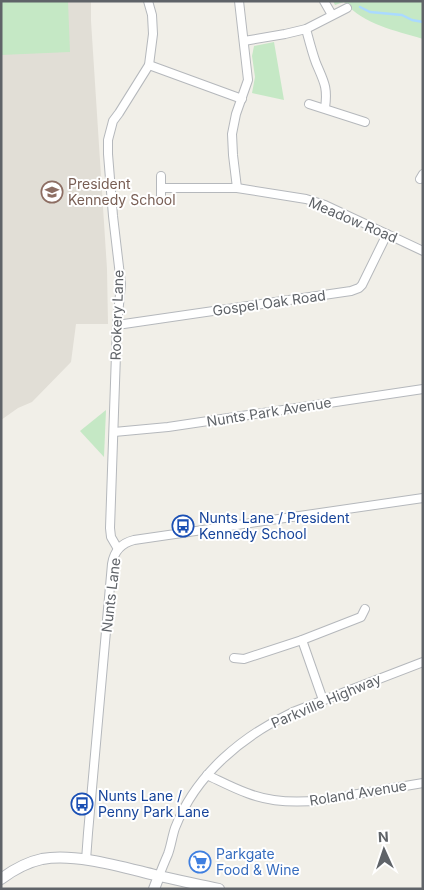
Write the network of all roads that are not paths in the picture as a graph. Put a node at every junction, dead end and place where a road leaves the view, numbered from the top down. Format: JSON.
{"nodes":[{"id":1,"x":148,"y":1,"type":"edge"},
{"id":2,"x":239,"y":1,"type":"edge"},
{"id":3,"x":324,"y":1,"type":"edge"},
{"id":4,"x":345,"y":8,"type":"dead end"},
{"id":5,"x":332,"y":15,"type":"junction"},
{"id":6,"x":306,"y":29,"type":"junction"},
{"id":7,"x":244,"y":41,"type":"junction"},
{"id":8,"x":150,"y":65,"type":"junction"},
{"id":9,"x":242,"y":99,"type":"junction"},
{"id":10,"x":310,"y":104,"type":"dead end"},
{"id":11,"x":325,"y":108,"type":"junction"},
{"id":12,"x":365,"y":122,"type":"dead end"},
{"id":13,"x":162,"y":176,"type":"dead end"},
{"id":14,"x":238,"y":188,"type":"junction"},
{"id":15,"x":387,"y":234,"type":"junction"},
{"id":16,"x":423,"y":251,"type":"edge"},
{"id":17,"x":118,"y":325,"type":"junction"},
{"id":18,"x":423,"y":388,"type":"edge"},
{"id":19,"x":114,"y":432,"type":"junction"},
{"id":20,"x":423,"y":498,"type":"edge"},
{"id":21,"x":118,"y":549,"type":"junction"},
{"id":22,"x":365,"y":609,"type":"dead end"},
{"id":23,"x":302,"y":640,"type":"junction"},
{"id":24,"x":234,"y":658,"type":"dead end"},
{"id":25,"x":423,"y":662,"type":"edge"},
{"id":26,"x":323,"y":700,"type":"junction"},
{"id":27,"x":207,"y":775,"type":"junction"},
{"id":28,"x":423,"y":783,"type":"edge"},
{"id":29,"x":86,"y":860,"type":"junction"},
{"id":30,"x":160,"y":876,"type":"junction"},
{"id":31,"x":1,"y":878,"type":"edge"},
{"id":32,"x":154,"y":889,"type":"edge"},
{"id":33,"x":219,"y":889,"type":"edge"}],
"edges":[{"from":1,"to":8,"type":"street","name":"Rookery Lane"},
{"from":2,"to":7,"type":"street"},
{"from":3,"to":5,"type":"street"},
{"from":4,"to":5,"type":"street"},
{"from":5,"to":6,"type":"street"},
{"from":6,"to":7,"type":"street"},
{"from":6,"to":11,"type":"street"},
{"from":7,"to":9,"type":"street"},
{"from":8,"to":9,"type":"street"},
{"from":8,"to":17,"type":"street","name":"Rookery Lane"},
{"from":9,"to":14,"type":"street"},
{"from":10,"to":11,"type":"street"},
{"from":11,"to":12,"type":"street"},
{"from":13,"to":14,"type":"street","name":"Meadow Road"},
{"from":14,"to":15,"type":"street","name":"Meadow Road"},
{"from":15,"to":16,"type":"street","name":"Meadow Road"},
{"from":15,"to":17,"type":"street","name":"Gospel Oak Road"},
{"from":17,"to":19,"type":"street","name":"Rookery Lane"},
{"from":18,"to":19,"type":"street","name":"Nunts Park Avenue"},
{"from":19,"to":21,"type":"street","name":"Rookery Lane"},
{"from":20,"to":21,"type":"street","name":"Nunts Lane"},
{"from":21,"to":29,"type":"street","name":"Nunts Lane"},
{"from":22,"to":23,"type":"street"},
{"from":23,"to":24,"type":"street"},
{"from":23,"to":26,"type":"street"},
{"from":25,"to":26,"type":"street","name":"Parkville Highway"},
{"from":26,"to":27,"type":"street","name":"Parkville Highway"},
{"from":27,"to":28,"type":"street","name":"Roland Avenue"},
{"from":27,"to":30,"type":"street","name":"Parkville Highway"},
{"from":29,"to":30,"type":"street"},
{"from":29,"to":31,"type":"street"},
{"from":30,"to":32,"type":"street"},
{"from":30,"to":33,"type":"street"}]}
